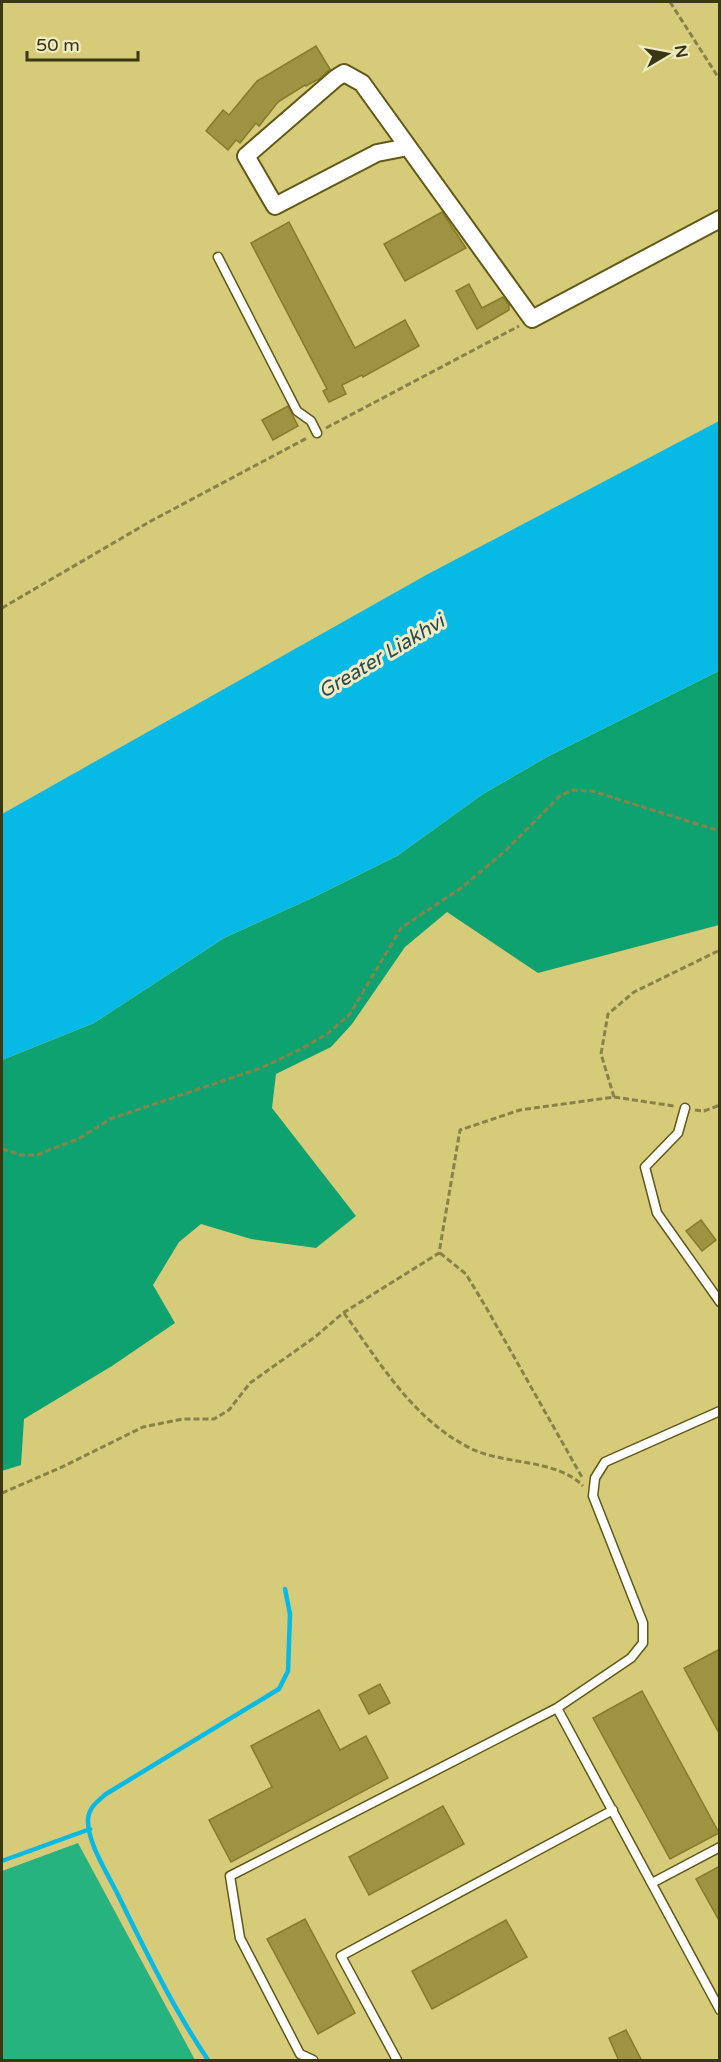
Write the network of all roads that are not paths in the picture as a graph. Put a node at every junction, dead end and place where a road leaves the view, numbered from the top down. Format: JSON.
{"nodes":[{"id":1,"x":408,"y":147,"type":"junction"},
{"id":2,"x":720,"y":219,"type":"edge"},
{"id":3,"x":218,"y":257,"type":"dead end"},
{"id":4,"x":317,"y":433,"type":"road end"},
{"id":5,"x":685,"y":1108,"type":"road end"},
{"id":6,"x":720,"y":1302,"type":"edge"},
{"id":7,"x":720,"y":1411,"type":"edge"},
{"id":8,"x":558,"y":1708,"type":"junction"},
{"id":9,"x":613,"y":1810,"type":"junction"},
{"id":10,"x":720,"y":1847,"type":"edge"},
{"id":11,"x":652,"y":1883,"type":"junction"},
{"id":12,"x":720,"y":2010,"type":"edge"},
{"id":13,"x":313,"y":2061,"type":"edge"},
{"id":14,"x":397,"y":2061,"type":"edge"}],
"edges":[{"from":1,"to":1,"type":"street"},
{"from":1,"to":2,"type":"street"},
{"from":3,"to":4,"type":"lane"},
{"from":5,"to":6,"type":"lane"},
{"from":7,"to":8,"type":"lane"},
{"from":8,"to":9,"type":"lane"},
{"from":8,"to":13,"type":"lane"},
{"from":9,"to":11,"type":"lane"},
{"from":9,"to":14,"type":"lane"},
{"from":10,"to":11,"type":"lane"},
{"from":11,"to":12,"type":"lane"}]}
